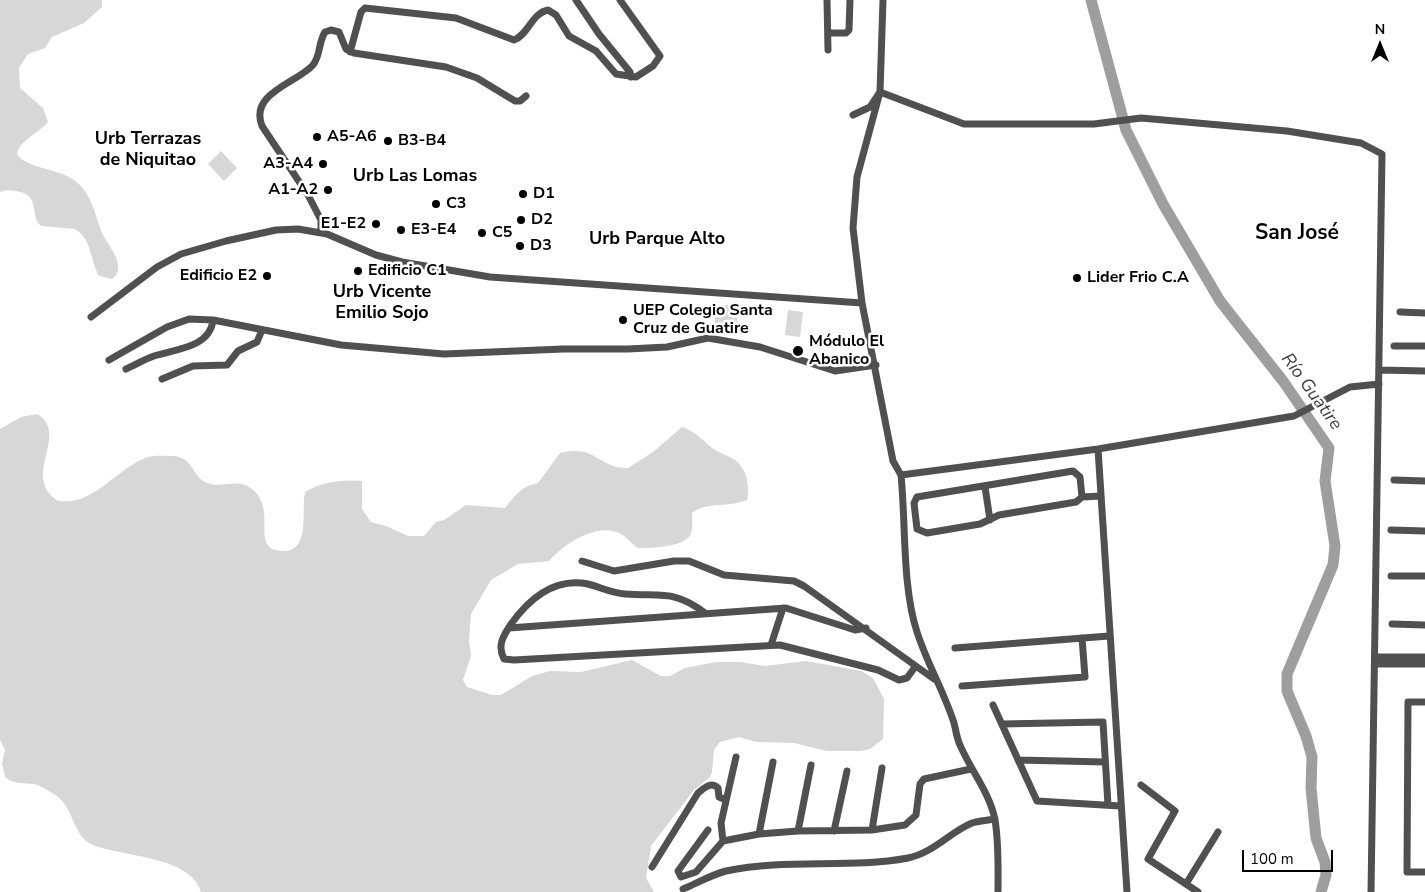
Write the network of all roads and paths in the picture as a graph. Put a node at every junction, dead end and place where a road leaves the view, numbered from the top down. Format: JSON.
{"nodes":[{"id":1,"x":576,"y":0,"type":"edge"},
{"id":2,"x":620,"y":0,"type":"edge"},
{"id":3,"x":827,"y":0,"type":"edge"},
{"id":4,"x":850,"y":0,"type":"edge"},
{"id":5,"x":883,"y":0,"type":"edge"},
{"id":6,"x":828,"y":33,"type":"junction"},
{"id":7,"x":828,"y":50,"type":"dead end"},
{"id":8,"x":350,"y":52,"type":"junction"},
{"id":9,"x":631,"y":77,"type":"junction"},
{"id":10,"x":880,"y":92,"type":"junction"},
{"id":11,"x":526,"y":96,"type":"dead end"},
{"id":12,"x":853,"y":115,"type":"dead end"},
{"id":13,"x":321,"y":233,"type":"junction"},
{"id":14,"x":862,"y":303,"type":"junction"},
{"id":15,"x":1400,"y":312,"type":"dead end"},
{"id":16,"x":1425,"y":312,"type":"edge"},
{"id":17,"x":90,"y":317,"type":"dead end"},
{"id":18,"x":213,"y":320,"type":"junction"},
{"id":19,"x":262,"y":330,"type":"junction"},
{"id":20,"x":1394,"y":346,"type":"dead end"},
{"id":21,"x":1425,"y":346,"type":"edge"},
{"id":22,"x":109,"y":360,"type":"dead end"},
{"id":23,"x":876,"y":365,"type":"junction"},
{"id":24,"x":126,"y":369,"type":"dead end"},
{"id":25,"x":1379,"y":370,"type":"junction"},
{"id":26,"x":1425,"y":371,"type":"edge"},
{"id":27,"x":162,"y":379,"type":"dead end"},
{"id":28,"x":1379,"y":384,"type":"junction"},
{"id":29,"x":1098,"y":449,"type":"junction"},
{"id":30,"x":901,"y":475,"type":"junction"},
{"id":31,"x":1394,"y":480,"type":"dead end"},
{"id":32,"x":1425,"y":481,"type":"edge"},
{"id":33,"x":984,"y":487,"type":"junction"},
{"id":34,"x":1101,"y":496,"type":"junction"},
{"id":35,"x":1082,"y":497,"type":"junction"},
{"id":36,"x":990,"y":520,"type":"junction"},
{"id":37,"x":1391,"y":530,"type":"dead end"},
{"id":38,"x":1425,"y":531,"type":"edge"},
{"id":39,"x":582,"y":560,"type":"dead end"},
{"id":40,"x":1391,"y":576,"type":"dead end"},
{"id":41,"x":1425,"y":576,"type":"edge"},
{"id":42,"x":783,"y":608,"type":"junction"},
{"id":43,"x":705,"y":613,"type":"junction"},
{"id":44,"x":1392,"y":624,"type":"dead end"},
{"id":45,"x":1425,"y":624,"type":"edge"},
{"id":46,"x":509,"y":628,"type":"junction"},
{"id":47,"x":866,"y":628,"type":"junction"},
{"id":48,"x":1109,"y":636,"type":"junction"},
{"id":49,"x":1082,"y":638,"type":"junction"},
{"id":50,"x":770,"y":644,"type":"junction"},
{"id":51,"x":956,"y":648,"type":"dead end"},
{"id":52,"x":1425,"y":657,"type":"edge"},
{"id":53,"x":1375,"y":661,"type":"junction"},
{"id":54,"x":1425,"y":664,"type":"edge"},
{"id":55,"x":916,"y":667,"type":"junction"},
{"id":56,"x":936,"y":681,"type":"junction"},
{"id":57,"x":962,"y":686,"type":"dead end"},
{"id":58,"x":1425,"y":702,"type":"edge"},
{"id":59,"x":993,"y":705,"type":"dead end"},
{"id":60,"x":1002,"y":724,"type":"junction"},
{"id":61,"x":736,"y":757,"type":"dead end"},
{"id":62,"x":1018,"y":760,"type":"junction"},
{"id":63,"x":773,"y":762,"type":"dead end"},
{"id":64,"x":1105,"y":762,"type":"junction"},
{"id":65,"x":811,"y":765,"type":"dead end"},
{"id":66,"x":882,"y":768,"type":"dead end"},
{"id":67,"x":971,"y":769,"type":"junction"},
{"id":68,"x":847,"y":771,"type":"dead end"},
{"id":69,"x":1141,"y":785,"type":"dead end"},
{"id":70,"x":726,"y":800,"type":"junction"},
{"id":71,"x":1108,"y":805,"type":"junction"},
{"id":72,"x":1120,"y":806,"type":"junction"},
{"id":73,"x":995,"y":819,"type":"junction"},
{"id":74,"x":708,"y":830,"type":"dead end"},
{"id":75,"x":872,"y":830,"type":"junction"},
{"id":76,"x":798,"y":831,"type":"junction"},
{"id":77,"x":834,"y":831,"type":"junction"},
{"id":78,"x":1218,"y":832,"type":"dead end"},
{"id":79,"x":759,"y":834,"type":"junction"},
{"id":80,"x":723,"y":841,"type":"junction"},
{"id":81,"x":652,"y":867,"type":"dead end"},
{"id":82,"x":1425,"y":872,"type":"edge"},
{"id":83,"x":1186,"y":884,"type":"junction"},
{"id":84,"x":683,"y":889,"type":"dead end"},
{"id":85,"x":998,"y":892,"type":"edge"},
{"id":86,"x":1127,"y":892,"type":"edge"},
{"id":87,"x":1198,"y":892,"type":"edge"},
{"id":88,"x":1371,"y":892,"type":"edge"}],
"edges":[{"from":1,"to":9,"type":"street"},
{"from":2,"to":9,"type":"street"},
{"from":3,"to":6,"type":"street"},
{"from":4,"to":6,"type":"street"},
{"from":5,"to":10,"type":"street"},
{"from":6,"to":7,"type":"street"},
{"from":8,"to":9,"type":"street"},
{"from":8,"to":11,"type":"street"},
{"from":8,"to":13,"type":"street"},
{"from":10,"to":12,"type":"street"},
{"from":10,"to":14,"type":"street"},
{"from":10,"to":25,"type":"street"},
{"from":13,"to":14,"type":"street"},
{"from":13,"to":17,"type":"street"},
{"from":14,"to":23,"type":"street"},
{"from":15,"to":16,"type":"street"},
{"from":18,"to":19,"type":"street"},
{"from":18,"to":22,"type":"street"},
{"from":18,"to":24,"type":"street"},
{"from":19,"to":23,"type":"street"},
{"from":19,"to":27,"type":"street"},
{"from":20,"to":21,"type":"street"},
{"from":23,"to":30,"type":"street"},
{"from":25,"to":26,"type":"street"},
{"from":25,"to":28,"type":"street"},
{"from":28,"to":29,"type":"street"},
{"from":28,"to":53,"type":"street"},
{"from":29,"to":30,"type":"street"},
{"from":29,"to":34,"type":"street"},
{"from":30,"to":56,"type":"street"},
{"from":31,"to":32,"type":"street"},
{"from":33,"to":35,"type":"street"},
{"from":33,"to":36,"type":"street"},
{"from":33,"to":36,"type":"street"},
{"from":34,"to":35,"type":"street"},
{"from":34,"to":48,"type":"street"},
{"from":35,"to":36,"type":"street"},
{"from":37,"to":38,"type":"street"},
{"from":39,"to":47,"type":"street"},
{"from":40,"to":41,"type":"street"},
{"from":42,"to":43,"type":"street"},
{"from":42,"to":47,"type":"street"},
{"from":42,"to":50,"type":"street"},
{"from":43,"to":46,"type":"street"},
{"from":43,"to":46,"type":"street"},
{"from":44,"to":45,"type":"street"},
{"from":46,"to":50,"type":"street"},
{"from":47,"to":55,"type":"street"},
{"from":48,"to":49,"type":"street"},
{"from":48,"to":72,"type":"street"},
{"from":49,"to":51,"type":"street"},
{"from":49,"to":57,"type":"street"},
{"from":50,"to":55,"type":"street"},
{"from":52,"to":53,"type":"street"},
{"from":53,"to":54,"type":"street"},
{"from":53,"to":88,"type":"street"},
{"from":55,"to":56,"type":"street"},
{"from":56,"to":67,"type":"street"},
{"from":58,"to":82,"type":"street"},
{"from":59,"to":60,"type":"street"},
{"from":60,"to":62,"type":"street"},
{"from":60,"to":64,"type":"street"},
{"from":61,"to":70,"type":"street"},
{"from":62,"to":64,"type":"street"},
{"from":62,"to":71,"type":"street"},
{"from":63,"to":79,"type":"street"},
{"from":64,"to":71,"type":"street"},
{"from":65,"to":76,"type":"street"},
{"from":66,"to":75,"type":"street"},
{"from":67,"to":73,"type":"street"},
{"from":67,"to":75,"type":"street"},
{"from":68,"to":77,"type":"street"},
{"from":69,"to":83,"type":"street"},
{"from":70,"to":80,"type":"street"},
{"from":70,"to":81,"type":"street"},
{"from":71,"to":72,"type":"street"},
{"from":72,"to":86,"type":"street"},
{"from":73,"to":84,"type":"street"},
{"from":73,"to":85,"type":"street"},
{"from":74,"to":80,"type":"street"},
{"from":75,"to":77,"type":"street"},
{"from":76,"to":77,"type":"street"},
{"from":76,"to":79,"type":"street"},
{"from":78,"to":83,"type":"street"},
{"from":79,"to":80,"type":"street"},
{"from":83,"to":87,"type":"street"}]}
